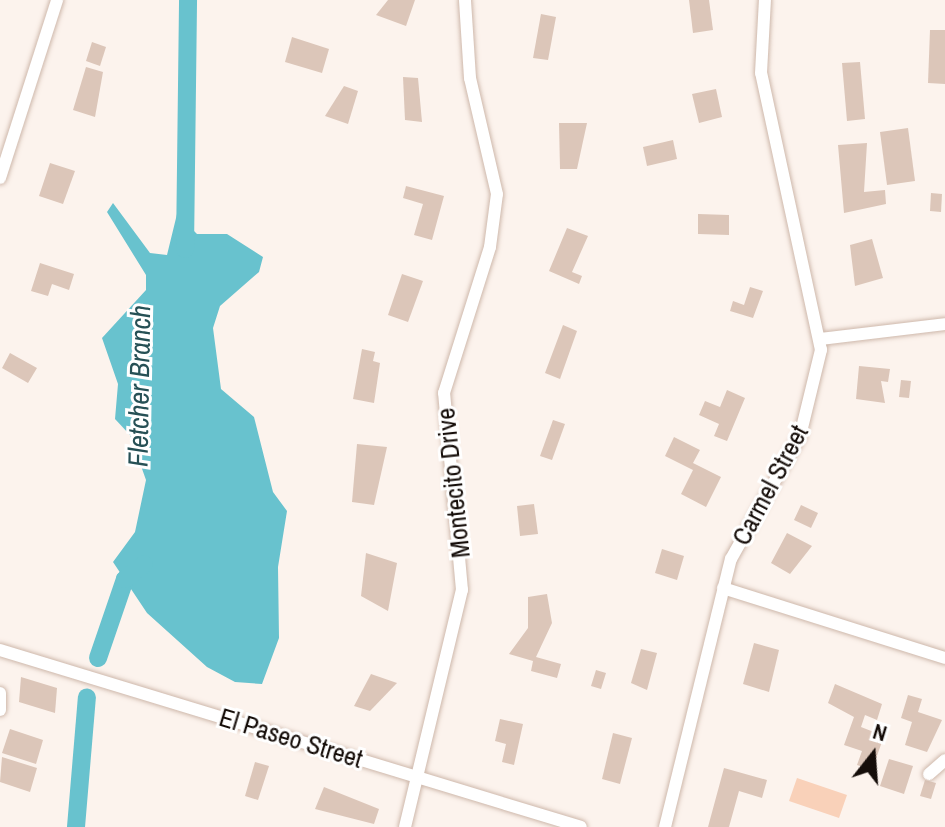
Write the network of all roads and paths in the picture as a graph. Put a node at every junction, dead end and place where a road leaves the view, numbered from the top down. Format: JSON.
{"nodes":[{"id":1,"x":57,"y":0,"type":"edge"},
{"id":2,"x":465,"y":0,"type":"edge"},
{"id":3,"x":765,"y":0,"type":"edge"},
{"id":4,"x":0,"y":178,"type":"edge"},
{"id":5,"x":945,"y":324,"type":"edge"},
{"id":6,"x":820,"y":339,"type":"junction"},
{"id":7,"x":723,"y":588,"type":"junction"},
{"id":8,"x":1,"y":655,"type":"edge"},
{"id":9,"x":945,"y":658,"type":"edge"},
{"id":10,"x":0,"y":693,"type":"edge"},
{"id":11,"x":0,"y":710,"type":"edge"},
{"id":12,"x":945,"y":760,"type":"edge"},
{"id":13,"x":929,"y":774,"type":"dead end"},
{"id":14,"x":422,"y":778,"type":"junction"},
{"id":15,"x":405,"y":827,"type":"edge"},
{"id":16,"x":581,"y":827,"type":"edge"},
{"id":17,"x":665,"y":827,"type":"edge"}],
"edges":[{"from":1,"to":4,"type":"street"},
{"from":2,"to":14,"type":"street","name":"Montecito Drive"},
{"from":3,"to":6,"type":"street","name":"Carmel Street"},
{"from":5,"to":6,"type":"street"},
{"from":6,"to":7,"type":"street","name":"Carmel Street"},
{"from":7,"to":9,"type":"street"},
{"from":7,"to":17,"type":"street","name":"Carmel Street"},
{"from":8,"to":14,"type":"street","name":"El Paseo Street"},
{"from":10,"to":11,"type":"street"},
{"from":12,"to":13,"type":"street"},
{"from":14,"to":15,"type":"street","name":"Montecito Drive"},
{"from":14,"to":16,"type":"street","name":"El Paseo Street"}]}
